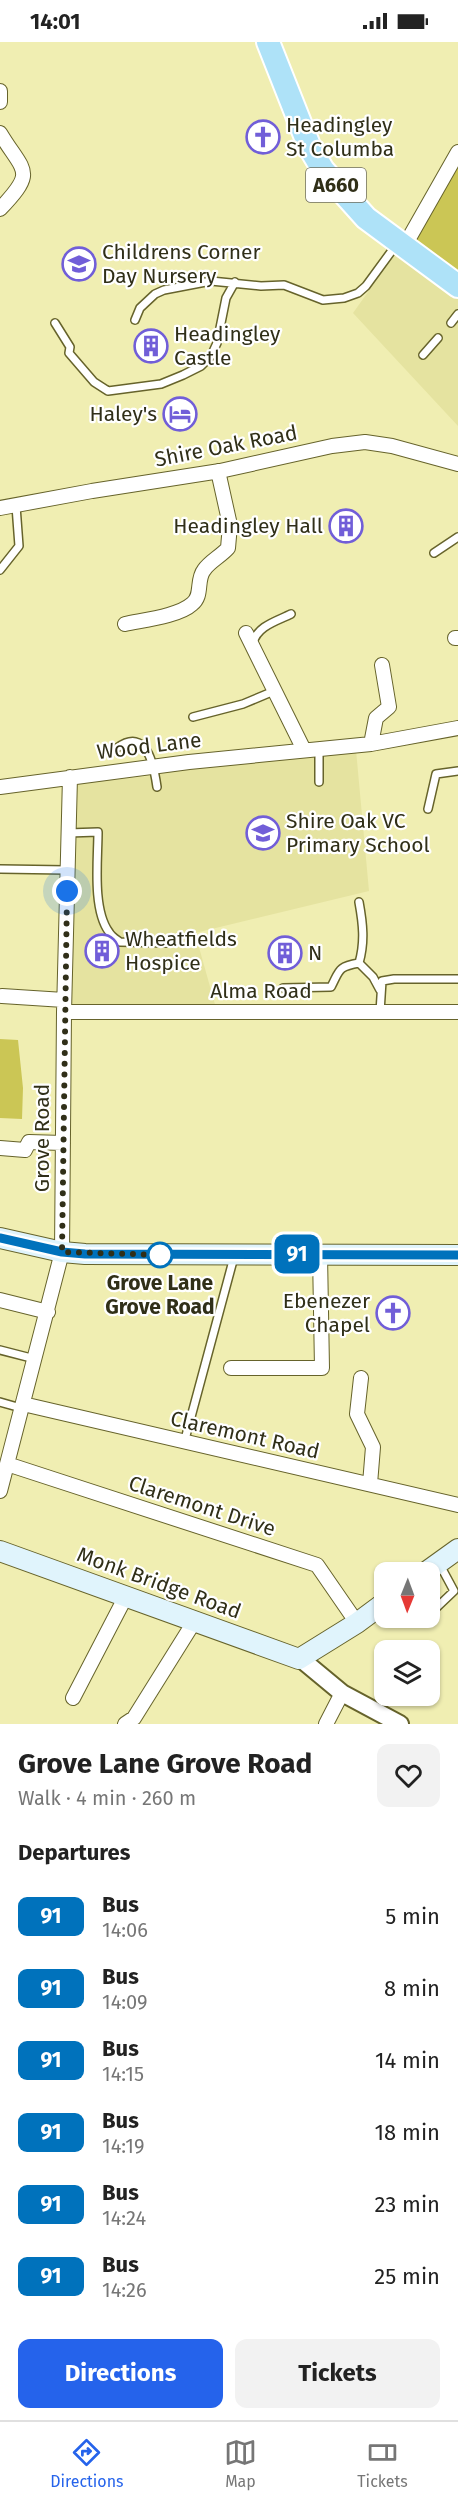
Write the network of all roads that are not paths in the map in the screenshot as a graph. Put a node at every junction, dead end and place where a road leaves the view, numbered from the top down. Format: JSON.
{"nodes":[{"id":1,"x":268,"y":42,"type":"edge"},
{"id":2,"x":0,"y":92,"type":"edge"},
{"id":3,"x":0,"y":102,"type":"edge"},
{"id":4,"x":0,"y":133,"type":"edge"},
{"id":5,"x":458,"y":152,"type":"edge"},
{"id":6,"x":0,"y":208,"type":"edge"},
{"id":7,"x":400,"y":245,"type":"junction"},
{"id":8,"x":235,"y":282,"type":"junction"},
{"id":9,"x":458,"y":286,"type":"edge"},
{"id":10,"x":458,"y":314,"type":"edge"},
{"id":11,"x":135,"y":321,"type":"dead end"},
{"id":12,"x":55,"y":323,"type":"dead end"},
{"id":13,"x":451,"y":323,"type":"dead end"},
{"id":14,"x":438,"y":338,"type":"dead end"},
{"id":15,"x":423,"y":355,"type":"dead end"},
{"id":16,"x":458,"y":464,"type":"edge"},
{"id":17,"x":218,"y":471,"type":"junction"},
{"id":18,"x":16,"y":506,"type":"junction"},
{"id":19,"x":0,"y":508,"type":"edge"},
{"id":20,"x":458,"y":537,"type":"edge"},
{"id":21,"x":434,"y":553,"type":"dead end"},
{"id":22,"x":0,"y":570,"type":"edge"},
{"id":23,"x":291,"y":614,"type":"dead end"},
{"id":24,"x":125,"y":624,"type":"dead end"},
{"id":25,"x":249,"y":639,"type":"joint"},
{"id":26,"x":382,"y":665,"type":"dead end"},
{"id":27,"x":274,"y":691,"type":"junction"},
{"id":28,"x":193,"y":717,"type":"dead end"},
{"id":29,"x":458,"y":728,"type":"edge"},
{"id":30,"x":371,"y":744,"type":"junction"},
{"id":31,"x":117,"y":748,"type":"dead end"},
{"id":32,"x":319,"y":748,"type":"junction"},
{"id":33,"x":304,"y":750,"type":"junction"},
{"id":34,"x":154,"y":767,"type":"junction"},
{"id":35,"x":458,"y":771,"type":"edge"},
{"id":36,"x":70,"y":777,"type":"junction"},
{"id":37,"x":319,"y":782,"type":"dead end"},
{"id":38,"x":0,"y":787,"type":"edge"},
{"id":39,"x":157,"y":788,"type":"dead end"},
{"id":40,"x":428,"y":809,"type":"dead end"},
{"id":41,"x":68,"y":833,"type":"junction"},
{"id":42,"x":0,"y":869,"type":"edge"},
{"id":43,"x":67,"y":870,"type":"junction"},
{"id":44,"x":359,"y":902,"type":"dead end"},
{"id":45,"x":168,"y":943,"type":"dead end"},
{"id":46,"x":359,"y":963,"type":"junction"},
{"id":47,"x":458,"y":979,"type":"edge"},
{"id":48,"x":283,"y":988,"type":"dead end"},
{"id":49,"x":380,"y":991,"type":"junction"},
{"id":50,"x":2,"y":996,"type":"dead end"},
{"id":51,"x":64,"y":1006,"type":"junction"},
{"id":52,"x":380,"y":1012,"type":"junction"},
{"id":53,"x":458,"y":1012,"type":"edge"},
{"id":54,"x":63,"y":1143,"type":"junction"},
{"id":55,"x":0,"y":1148,"type":"edge"},
{"id":56,"x":0,"y":1238,"type":"edge"},
{"id":57,"x":62,"y":1252,"type":"junction"},
{"id":58,"x":320,"y":1254,"type":"junction"},
{"id":59,"x":458,"y":1255,"type":"edge"},
{"id":60,"x":234,"y":1256,"type":"junction"},
{"id":61,"x":0,"y":1300,"type":"edge"},
{"id":62,"x":48,"y":1312,"type":"junction"},
{"id":63,"x":0,"y":1350,"type":"edge"},
{"id":64,"x":35,"y":1359,"type":"junction"},
{"id":65,"x":231,"y":1368,"type":"dead end"},
{"id":66,"x":361,"y":1378,"type":"dead end"},
{"id":67,"x":0,"y":1402,"type":"edge"},
{"id":68,"x":22,"y":1406,"type":"junction"},
{"id":69,"x":184,"y":1443,"type":"junction"},
{"id":70,"x":7,"y":1464,"type":"junction"},
{"id":71,"x":370,"y":1484,"type":"junction"},
{"id":72,"x":0,"y":1491,"type":"edge"},
{"id":73,"x":458,"y":1505,"type":"edge"},
{"id":74,"x":458,"y":1549,"type":"edge"},
{"id":75,"x":0,"y":1551,"type":"edge"},
{"id":76,"x":440,"y":1562,"type":"edge"},
{"id":77,"x":440,"y":1577,"type":"edge"},
{"id":78,"x":126,"y":1596,"type":"junction"},
{"id":79,"x":440,"y":1604,"type":"edge"},
{"id":80,"x":374,"y":1610,"type":"edge"},
{"id":81,"x":194,"y":1622,"type":"junction"},
{"id":82,"x":357,"y":1623,"type":"junction"},
{"id":83,"x":301,"y":1659,"type":"junction"},
{"id":84,"x":342,"y":1694,"type":"junction"},
{"id":85,"x":73,"y":1698,"type":"dead end"},
{"id":86,"x":124,"y":1724,"type":"edge"},
{"id":87,"x":326,"y":1724,"type":"edge"},
{"id":88,"x":400,"y":1724,"type":"edge"}],
"edges":[{"from":1,"to":7,"type":"highway","number":"A660"},
{"from":2,"to":3,"type":"street"},
{"from":4,"to":6,"type":"street"},
{"from":5,"to":7,"type":"street"},
{"from":7,"to":8,"type":"lane"},
{"from":7,"to":9,"type":"highway","number":"A660"},
{"from":8,"to":11,"type":"lane"},
{"from":8,"to":12,"type":"lane"},
{"from":10,"to":13,"type":"lane"},
{"from":14,"to":15,"type":"lane"},
{"from":16,"to":17,"type":"street","name":"Shire Oak Road"},
{"from":17,"to":18,"type":"street","name":"Shire Oak Road"},
{"from":17,"to":24,"type":"street"},
{"from":18,"to":19,"type":"street","name":"Shire Oak Road"},
{"from":18,"to":22,"type":"lane"},
{"from":20,"to":21,"type":"lane"},
{"from":23,"to":25,"type":"lane"},
{"from":25,"to":27,"type":"street"},
{"from":26,"to":30,"type":"street"},
{"from":27,"to":28,"type":"lane"},
{"from":27,"to":33,"type":"street"},
{"from":29,"to":30,"type":"street","name":"Wood Lane"},
{"from":30,"to":32,"type":"street","name":"Wood Lane"},
{"from":31,"to":34,"type":"lane"},
{"from":32,"to":33,"type":"street","name":"Wood Lane"},
{"from":32,"to":37,"type":"lane"},
{"from":33,"to":34,"type":"street","name":"Wood Lane"},
{"from":34,"to":36,"type":"street","name":"Wood Lane"},
{"from":34,"to":39,"type":"lane"},
{"from":35,"to":40,"type":"lane"},
{"from":36,"to":38,"type":"street","name":"Wood Lane"},
{"from":36,"to":41,"type":"street","name":"Grove Road"},
{"from":41,"to":43,"type":"street","name":"Grove Road"},
{"from":41,"to":45,"type":"lane"},
{"from":42,"to":43,"type":"lane"},
{"from":43,"to":51,"type":"street","name":"Grove Road"},
{"from":44,"to":46,"type":"lane"},
{"from":46,"to":48,"type":"lane"},
{"from":46,"to":49,"type":"lane"},
{"from":47,"to":49,"type":"lane"},
{"from":49,"to":52,"type":"lane"},
{"from":50,"to":51,"type":"street","name":"Alma Road"},
{"from":51,"to":52,"type":"street","name":"Alma Road"},
{"from":51,"to":54,"type":"street","name":"Grove Road"},
{"from":52,"to":53,"type":"street","name":"Alma Road"},
{"from":54,"to":55,"type":"street"},
{"from":54,"to":57,"type":"street","name":"Grove Road"},
{"from":56,"to":57,"type":"main road"},
{"from":57,"to":60,"type":"main road"},
{"from":57,"to":62,"type":"street","name":"Grove Road"},
{"from":58,"to":59,"type":"main road"},
{"from":58,"to":60,"type":"main road"},
{"from":58,"to":65,"type":"street"},
{"from":60,"to":69,"type":"lane"},
{"from":61,"to":62,"type":"street"},
{"from":62,"to":64,"type":"street","name":"Grove Road"},
{"from":63,"to":64,"type":"lane"},
{"from":64,"to":68,"type":"street","name":"Grove Road"},
{"from":66,"to":71,"type":"street"},
{"from":67,"to":68,"type":"lane"},
{"from":68,"to":69,"type":"street","name":"Claremont Road"},
{"from":68,"to":70,"type":"street","name":"Grove Road"},
{"from":69,"to":71,"type":"street","name":"Claremont Road"},
{"from":70,"to":72,"type":"street","name":"Grove Road"},
{"from":70,"to":82,"type":"street","name":"Claremont Drive"},
{"from":71,"to":73,"type":"street","name":"Claremont Road"},
{"from":74,"to":76,"type":"main road"},
{"from":75,"to":78,"type":"main road","name":"Monk Bridge Road"},
{"from":77,"to":79,"type":"lane"},
{"from":78,"to":81,"type":"main road","name":"Monk Bridge Road"},
{"from":78,"to":85,"type":"street"},
{"from":80,"to":82,"type":"main road"},
{"from":81,"to":83,"type":"main road","name":"Monk Bridge Road"},
{"from":81,"to":86,"type":"street"},
{"from":82,"to":83,"type":"main road"},
{"from":83,"to":84,"type":"street"},
{"from":84,"to":87,"type":"street"},
{"from":84,"to":88,"type":"street"}]}
